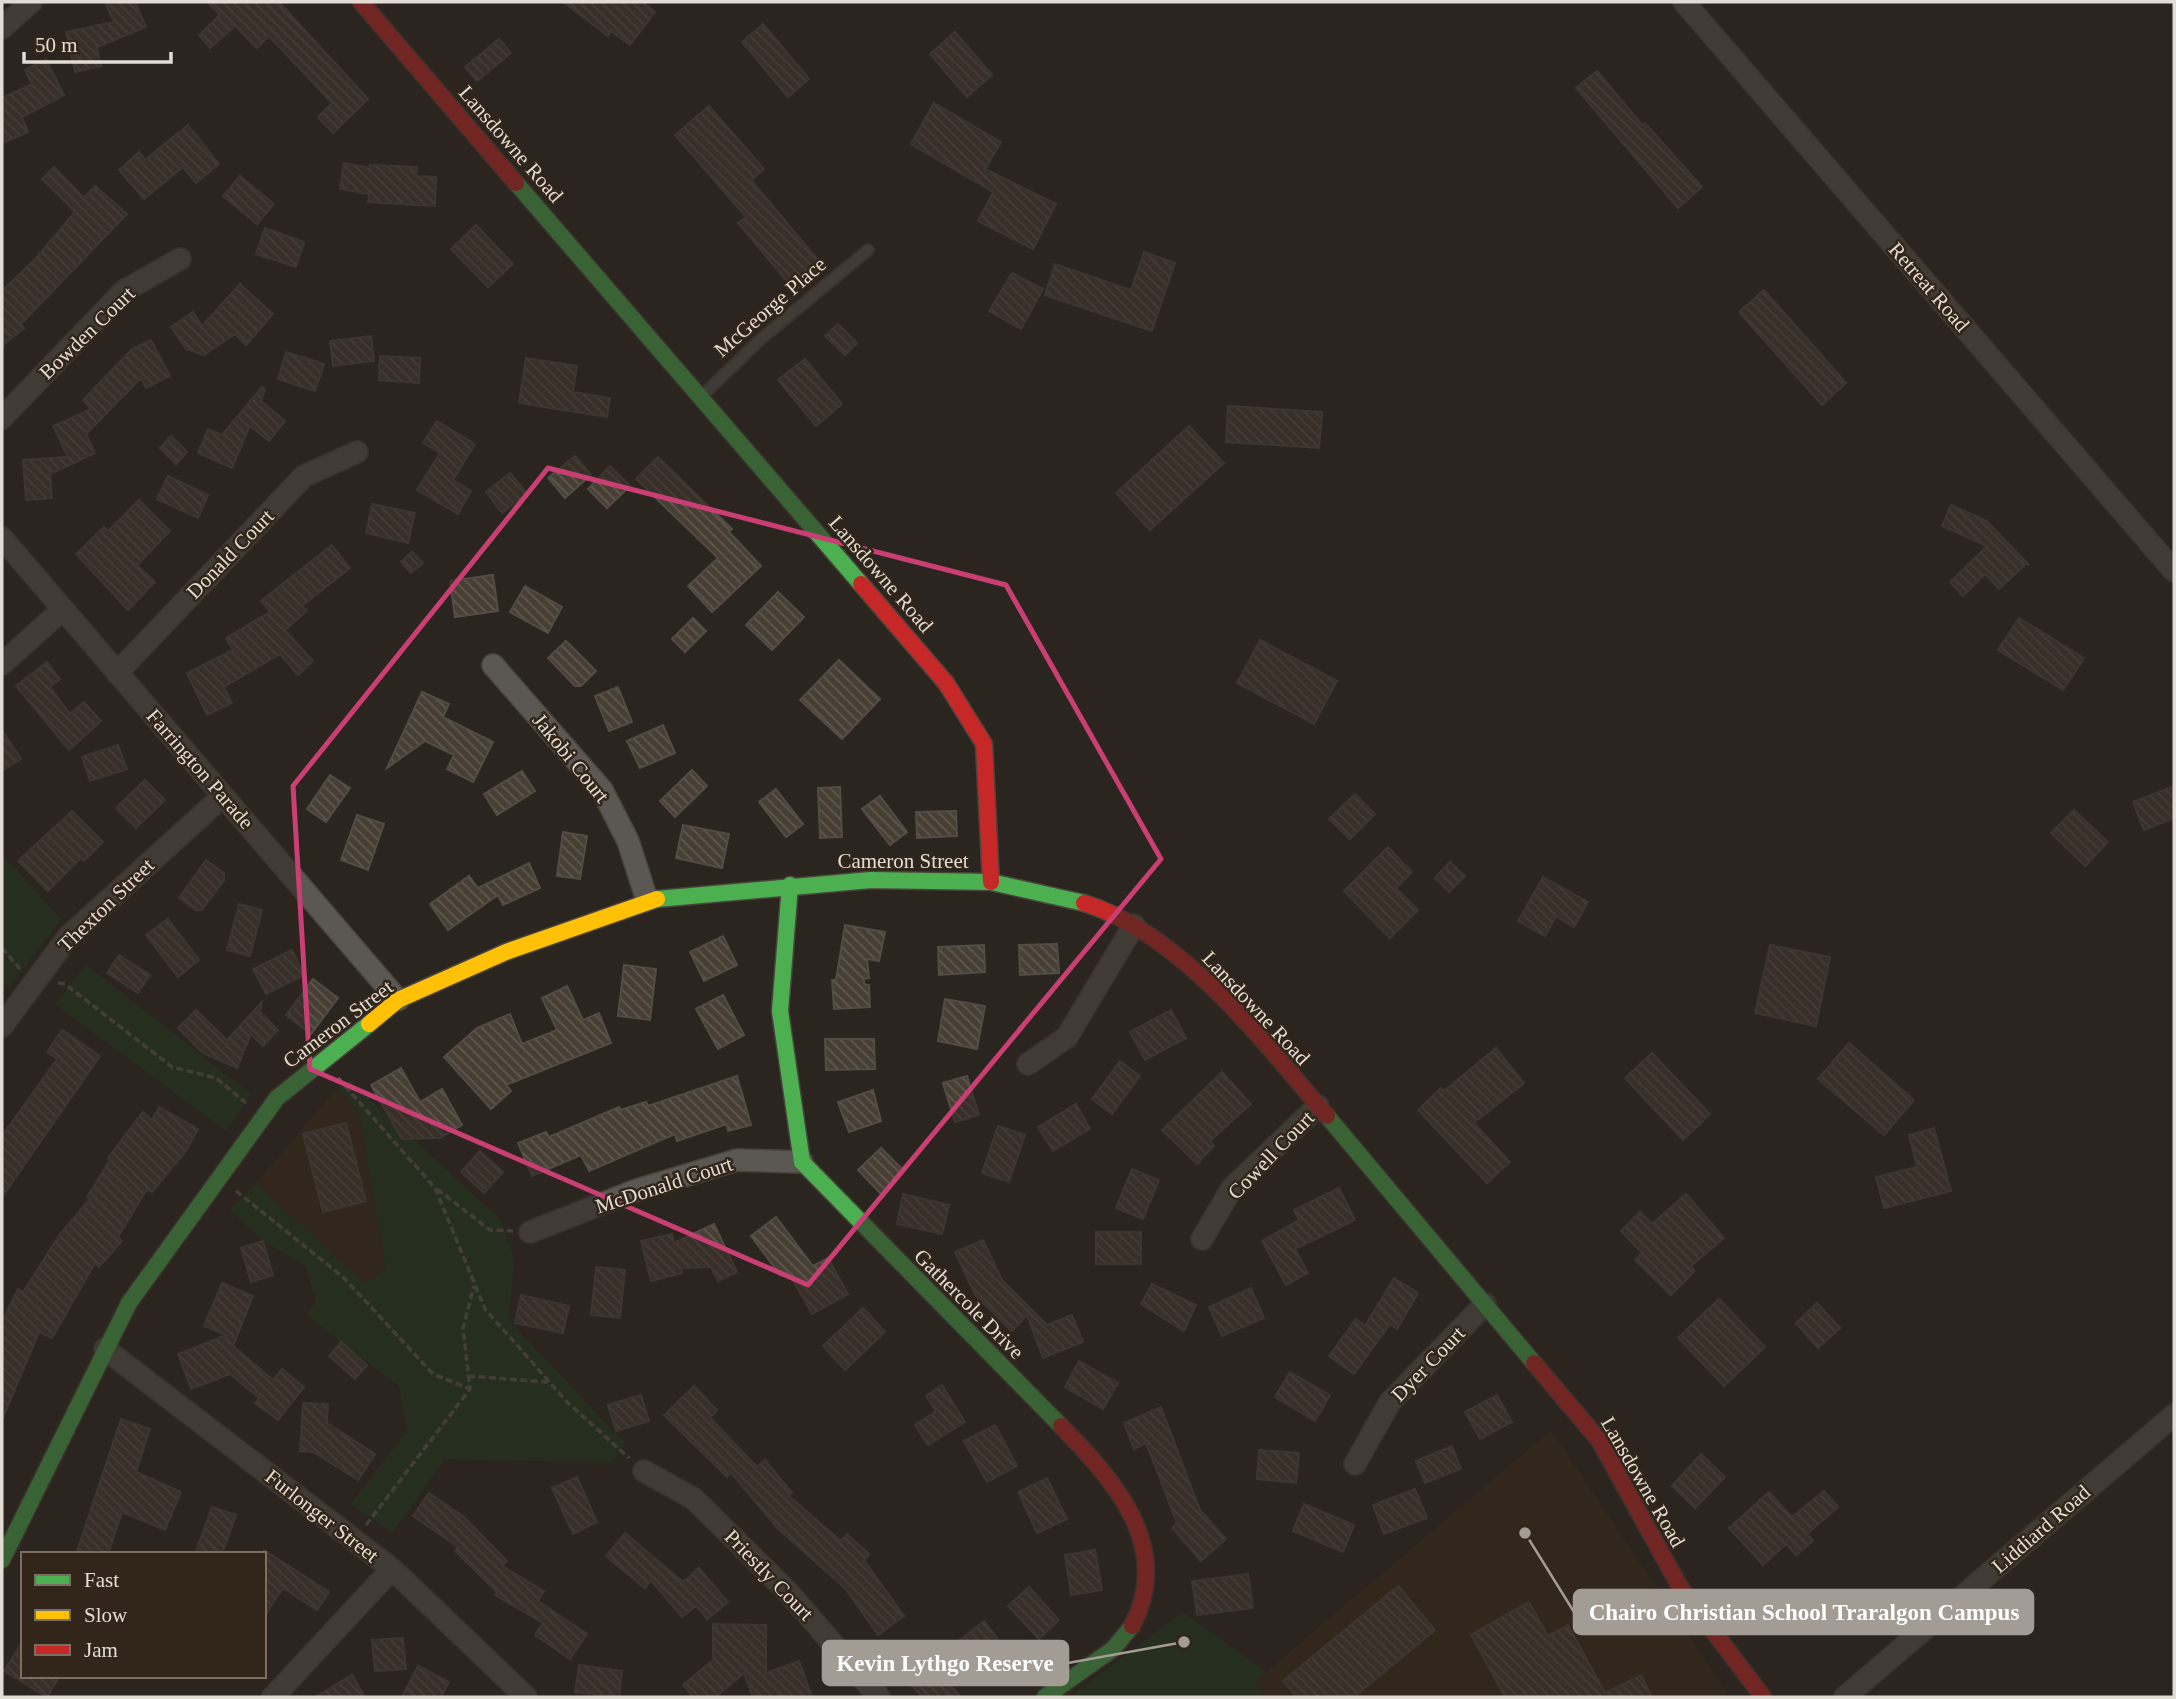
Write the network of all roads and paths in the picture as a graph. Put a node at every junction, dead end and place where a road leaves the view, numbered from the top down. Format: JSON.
{"nodes":[{"id":1,"x":31,"y":2,"type":"edge"},
{"id":2,"x":361,"y":2,"type":"edge"},
{"id":3,"x":1684,"y":2,"type":"edge"},
{"id":4,"x":2,"y":28,"type":"edge"},
{"id":5,"x":868,"y":250,"type":"dead end"},
{"id":6,"x":180,"y":259,"type":"dead end"},
{"id":7,"x":701,"y":397,"type":"junction"},
{"id":8,"x":2,"y":418,"type":"edge"},
{"id":9,"x":357,"y":452,"type":"dead end"},
{"id":10,"x":2,"y":538,"type":"edge"},
{"id":11,"x":2174,"y":571,"type":"edge"},
{"id":12,"x":63,"y":609,"type":"junction"},
{"id":13,"x":2,"y":664,"type":"edge"},
{"id":14,"x":493,"y":664,"type":"dead end"},
{"id":15,"x":117,"y":673,"type":"junction"},
{"id":16,"x":223,"y":796,"type":"junction"},
{"id":17,"x":991,"y":882,"type":"junction"},
{"id":18,"x":790,"y":885,"type":"junction"},
{"id":19,"x":647,"y":900,"type":"junction"},
{"id":20,"x":1134,"y":925,"type":"junction"},
{"id":21,"x":2,"y":948,"type":"edge"},
{"id":22,"x":33,"y":982,"type":"junction"},
{"id":23,"x":398,"y":1000,"type":"junction"},
{"id":24,"x":2,"y":1026,"type":"edge"},
{"id":25,"x":322,"y":1061,"type":"junction"},
{"id":26,"x":1028,"y":1064,"type":"dead end"},
{"id":27,"x":1318,"y":1107,"type":"junction"},
{"id":28,"x":263,"y":1116,"type":"junction"},
{"id":29,"x":802,"y":1162,"type":"junction"},
{"id":30,"x":219,"y":1177,"type":"junction"},
{"id":31,"x":435,"y":1188,"type":"junction"},
{"id":32,"x":530,"y":1232,"type":"joint"},
{"id":33,"x":1202,"y":1239,"type":"dead end"},
{"id":34,"x":474,"y":1284,"type":"junction"},
{"id":35,"x":1485,"y":1304,"type":"junction"},
{"id":36,"x":105,"y":1349,"type":"junction"},
{"id":37,"x":468,"y":1376,"type":"junction"},
{"id":38,"x":550,"y":1382,"type":"junction"},
{"id":39,"x":470,"y":1389,"type":"junction"},
{"id":40,"x":2174,"y":1415,"type":"edge"},
{"id":41,"x":1355,"y":1464,"type":"dead end"},
{"id":42,"x":643,"y":1471,"type":"joint"},
{"id":43,"x":355,"y":1541,"type":"junction"},
{"id":44,"x":2,"y":1560,"type":"edge"},
{"id":45,"x":391,"y":1569,"type":"junction"},
{"id":46,"x":273,"y":1697,"type":"edge"},
{"id":47,"x":526,"y":1697,"type":"edge"},
{"id":48,"x":878,"y":1697,"type":"edge"},
{"id":49,"x":1045,"y":1697,"type":"edge"},
{"id":50,"x":1763,"y":1697,"type":"edge"},
{"id":51,"x":1845,"y":1697,"type":"edge"}],
"edges":[{"from":1,"to":4,"type":"street"},
{"from":2,"to":7,"type":"street","name":"Lansdowne Road"},
{"from":3,"to":11,"type":"street","name":"Retreat Road"},
{"from":5,"to":7,"type":"lane","name":"McGeorge Place"},
{"from":6,"to":8,"type":"street","name":"Bowden Court"},
{"from":7,"to":17,"type":"street","name":"Lansdowne Road"},
{"from":9,"to":15,"type":"street","name":"Donald Court"},
{"from":10,"to":12,"type":"street","name":"Farrington Parade"},
{"from":12,"to":13,"type":"street"},
{"from":12,"to":15,"type":"street","name":"Farrington Parade"},
{"from":14,"to":19,"type":"street","name":"Jakobi Court"},
{"from":15,"to":16,"type":"street","name":"Farrington Parade"},
{"from":16,"to":22,"type":"street","name":"Thexton Street"},
{"from":16,"to":23,"type":"street","name":"Farrington Parade"},
{"from":17,"to":18,"type":"street","name":"Cameron Street"},
{"from":17,"to":20,"type":"street","name":"Lansdowne Road"},
{"from":18,"to":19,"type":"street","name":"Cameron Street"},
{"from":18,"to":29,"type":"street"},
{"from":19,"to":23,"type":"street","name":"Cameron Street"},
{"from":20,"to":26,"type":"street"},
{"from":20,"to":27,"type":"street","name":"Lansdowne Road"},
{"from":21,"to":22,"type":"path"},
{"from":22,"to":24,"type":"street","name":"Thexton Street"},
{"from":22,"to":28,"type":"path"},
{"from":23,"to":25,"type":"street","name":"Cameron Street"},
{"from":25,"to":28,"type":"street","name":"Cameron Street"},
{"from":25,"to":31,"type":"path"},
{"from":27,"to":33,"type":"street","name":"Cowell Court"},
{"from":27,"to":35,"type":"street","name":"Lansdowne Road"},
{"from":28,"to":30,"type":"street","name":"Cameron Street"},
{"from":29,"to":32,"type":"street","name":"McDonald Court"},
{"from":29,"to":49,"type":"street","name":"Gathercole Drive"},
{"from":30,"to":36,"type":"street","name":"Cameron Street"},
{"from":30,"to":39,"type":"path"},
{"from":31,"to":32,"type":"path"},
{"from":31,"to":34,"type":"path"},
{"from":34,"to":37,"type":"path"},
{"from":34,"to":38,"type":"path"},
{"from":35,"to":41,"type":"street","name":"Dyer Court"},
{"from":35,"to":50,"type":"street","name":"Lansdowne Road"},
{"from":36,"to":43,"type":"street","name":"Furlonger Street"},
{"from":36,"to":44,"type":"street","name":"Cameron Street"},
{"from":37,"to":38,"type":"path"},
{"from":37,"to":39,"type":"path"},
{"from":38,"to":42,"type":"path"},
{"from":39,"to":43,"type":"path"},
{"from":40,"to":51,"type":"street","name":"Liddiard Road"},
{"from":42,"to":48,"type":"street","name":"Priestly Court"},
{"from":43,"to":45,"type":"street","name":"Furlonger Street"},
{"from":45,"to":46,"type":"street"},
{"from":45,"to":47,"type":"street","name":"Furlonger Street"}]}
